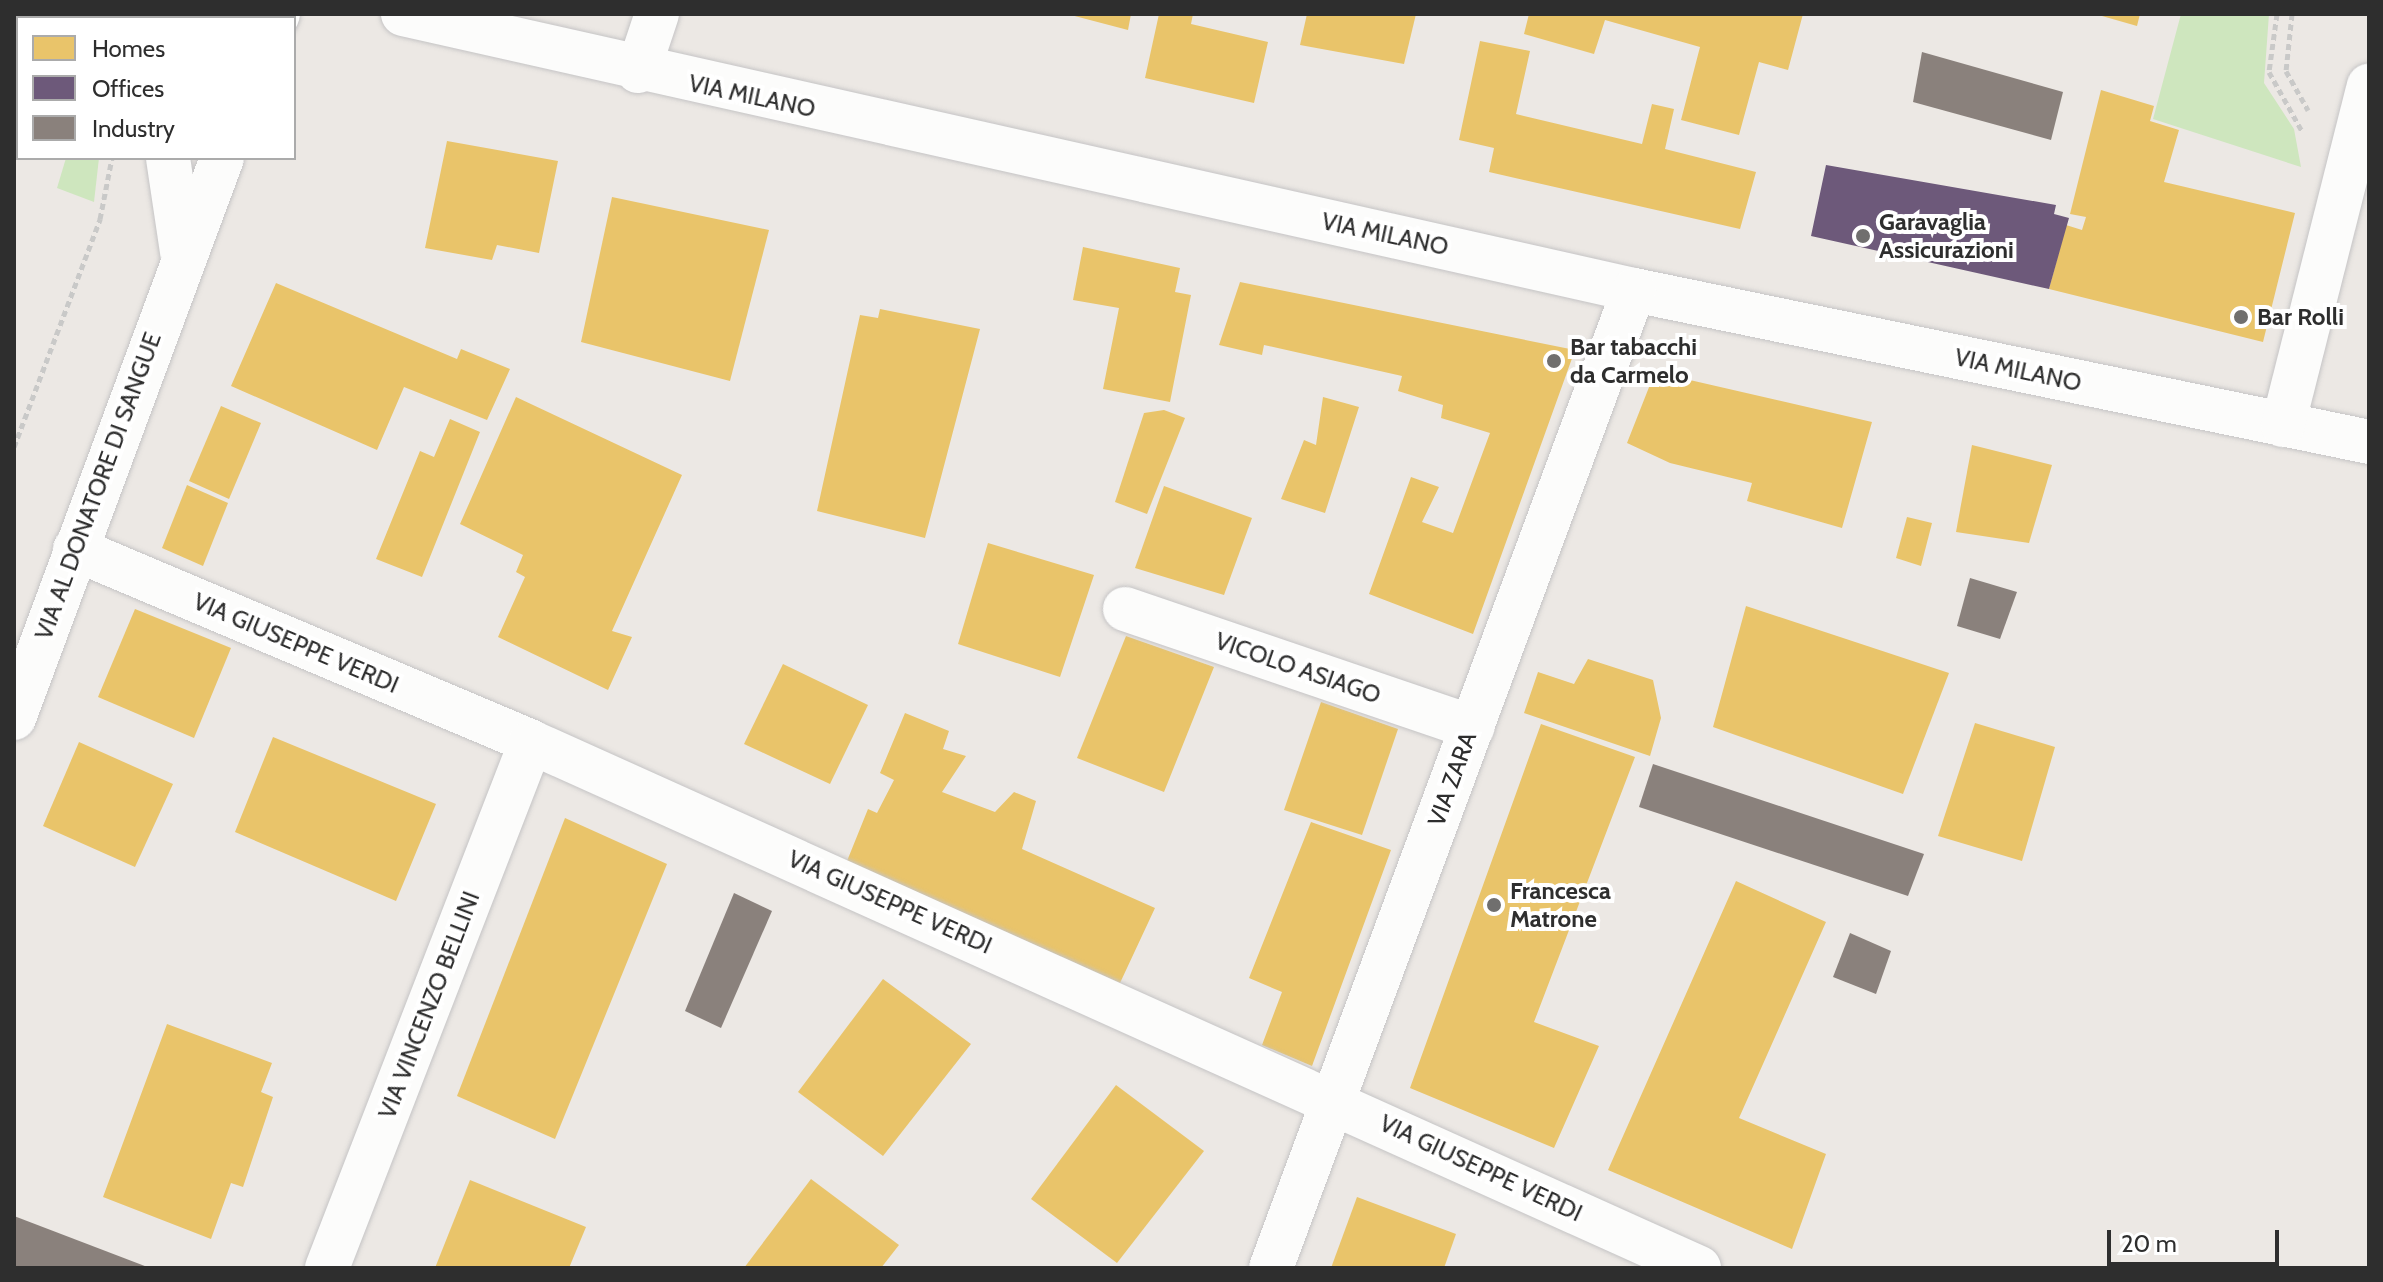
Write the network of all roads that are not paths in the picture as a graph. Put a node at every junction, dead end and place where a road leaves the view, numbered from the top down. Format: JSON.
{"nodes":[{"id":1,"x":403,"y":14,"type":"edge"},
{"id":2,"x":657,"y":14,"type":"edge"},
{"id":3,"x":638,"y":71,"type":"junction"},
{"id":4,"x":2369,"y":86,"type":"edge"},
{"id":5,"x":168,"y":160,"type":"edge"},
{"id":6,"x":221,"y":160,"type":"edge"},
{"id":7,"x":182,"y":255,"type":"junction"},
{"id":8,"x":1634,"y":290,"type":"junction"},
{"id":9,"x":2283,"y":425,"type":"junction"},
{"id":10,"x":2369,"y":442,"type":"edge"},
{"id":11,"x":75,"y":549,"type":"junction"},
{"id":12,"x":1125,"y":609,"type":"dead end"},
{"id":13,"x":14,"y":718,"type":"edge"},
{"id":14,"x":1472,"y":727,"type":"junction"},
{"id":15,"x":531,"y":742,"type":"junction"},
{"id":16,"x":1333,"y":1101,"type":"junction"},
{"id":17,"x":327,"y":1268,"type":"edge"},
{"id":18,"x":1271,"y":1268,"type":"edge"},
{"id":19,"x":1699,"y":1268,"type":"edge"}],
"edges":[{"from":1,"to":3,"type":"street","name":"VIA MILANO"},
{"from":2,"to":3,"type":"street"},
{"from":3,"to":8,"type":"street","name":"VIA MILANO"},
{"from":4,"to":9,"type":"street"},
{"from":5,"to":7,"type":"street","name":"VIA AL DONATORE DI SANGUE"},
{"from":6,"to":7,"type":"street","name":"VIA AL DONATORE DI SANGUE"},
{"from":7,"to":11,"type":"street","name":"VIA AL DONATORE DI SANGUE"},
{"from":8,"to":9,"type":"street","name":"VIA MILANO"},
{"from":8,"to":14,"type":"street","name":"VIA ZARA"},
{"from":9,"to":10,"type":"street","name":"VIA MILANO"},
{"from":11,"to":13,"type":"street","name":"VIA AL DONATORE DI SANGUE"},
{"from":11,"to":15,"type":"street","name":"VIA GIUSEPPE VERDI"},
{"from":12,"to":14,"type":"street","name":"VICOLO ASIAGO"},
{"from":14,"to":16,"type":"street","name":"VIA ZARA"},
{"from":15,"to":16,"type":"street","name":"VIA GIUSEPPE VERDI"},
{"from":15,"to":17,"type":"street","name":"VIA VINCENZO BELLINI"},
{"from":16,"to":18,"type":"street","name":"VIA ZARA"},
{"from":16,"to":19,"type":"street","name":"VIA GIUSEPPE VERDI"}]}
